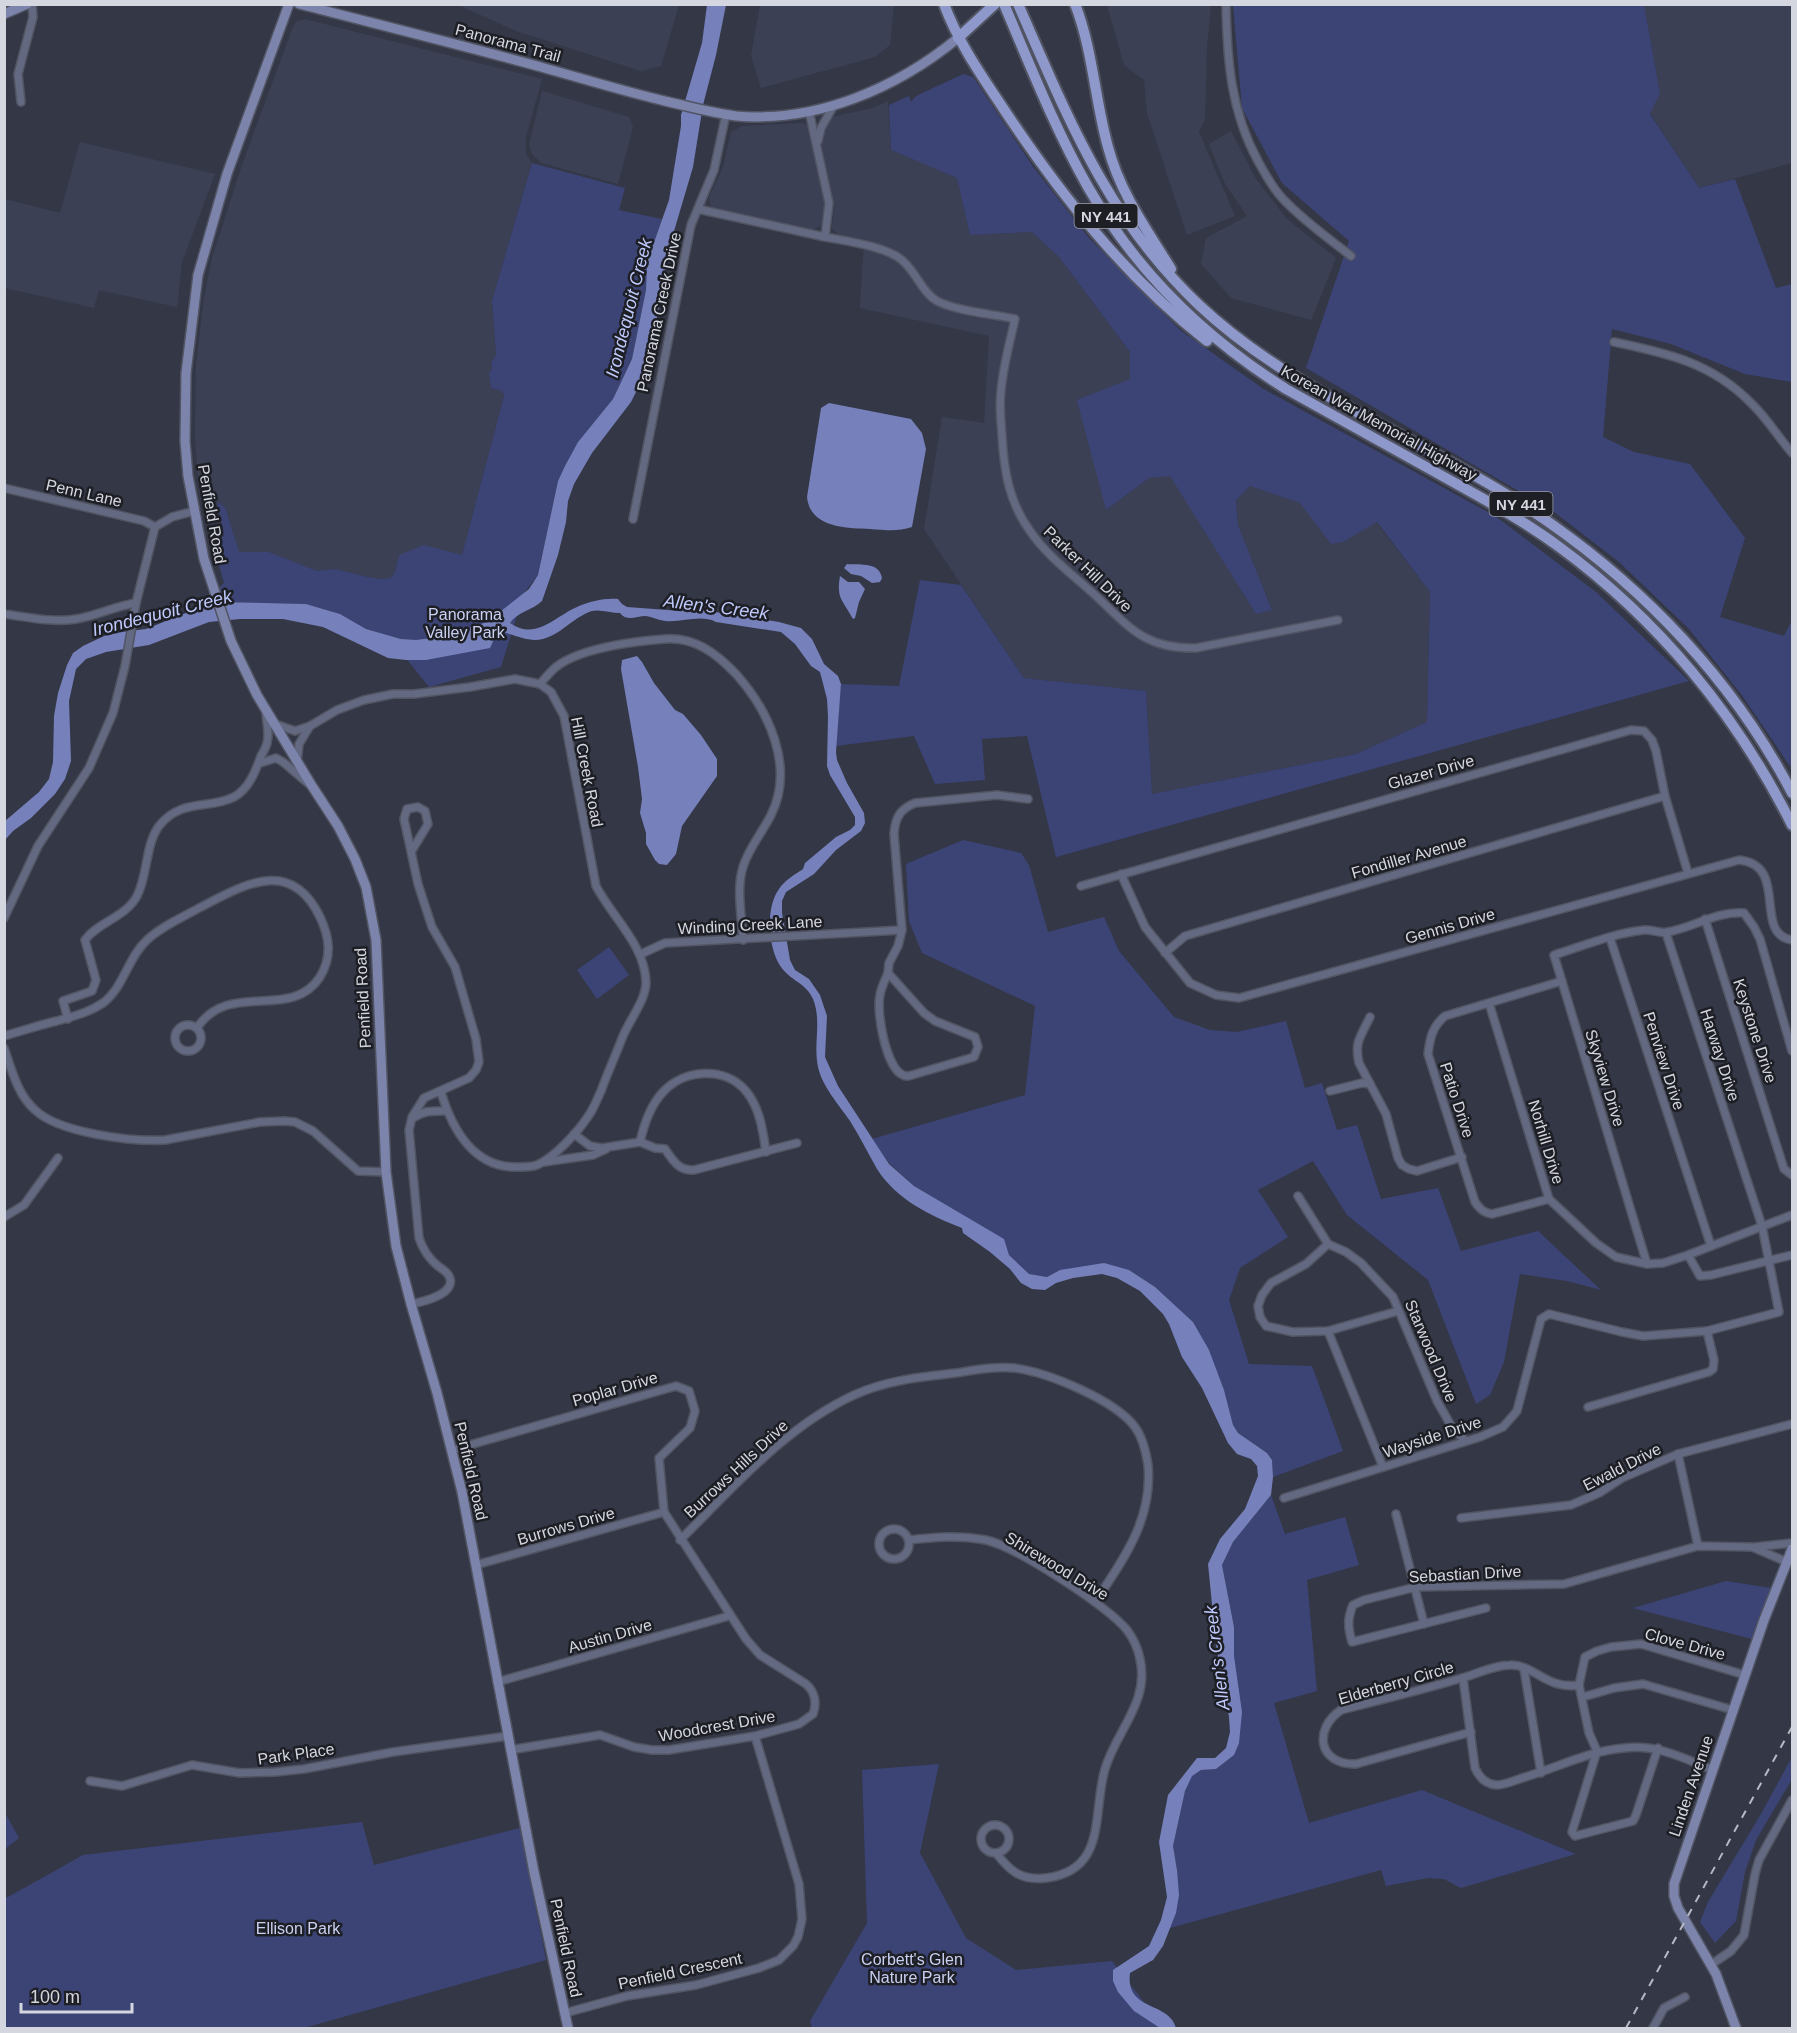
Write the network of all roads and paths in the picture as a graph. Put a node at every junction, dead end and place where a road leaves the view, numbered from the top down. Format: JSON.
{"nodes":[{"id":1,"x":27,"y":4,"type":"edge"},
{"id":2,"x":32,"y":4,"type":"edge"},
{"id":3,"x":289,"y":4,"type":"edge"},
{"id":4,"x":299,"y":4,"type":"edge"},
{"id":5,"x":944,"y":4,"type":"edge"},
{"id":6,"x":994,"y":4,"type":"edge"},
{"id":7,"x":1004,"y":4,"type":"edge"},
{"id":8,"x":1075,"y":4,"type":"edge"},
{"id":9,"x":1226,"y":4,"type":"edge"},
{"id":10,"x":1020,"y":7,"type":"edge"},
{"id":11,"x":7,"y":10,"type":"edge"},
{"id":12,"x":958,"y":38,"type":"junction"},
{"id":13,"x":21,"y":102,"type":"dead end"},
{"id":14,"x":834,"y":105,"type":"junction"},
{"id":15,"x":809,"y":111,"type":"junction"},
{"id":16,"x":726,"y":114,"type":"junction"},
{"id":17,"x":817,"y":147,"type":"junction"},
{"id":18,"x":698,"y":209,"type":"junction"},
{"id":19,"x":825,"y":237,"type":"junction"},
{"id":20,"x":1351,"y":256,"type":"dead end"},
{"id":21,"x":1184,"y":290,"type":"junction"},
{"id":22,"x":1614,"y":342,"type":"dead end"},
{"id":23,"x":1256,"y":370,"type":"junction"},
{"id":24,"x":1792,"y":453,"type":"edge"},
{"id":25,"x":4,"y":488,"type":"edge"},
{"id":26,"x":194,"y":511,"type":"junction"},
{"id":27,"x":633,"y":519,"type":"dead end"},
{"id":28,"x":155,"y":527,"type":"junction"},
{"id":29,"x":136,"y":603,"type":"junction"},
{"id":30,"x":4,"y":614,"type":"edge"},
{"id":31,"x":1338,"y":620,"type":"dead end"},
{"id":32,"x":540,"y":684,"type":"junction"},
{"id":33,"x":265,"y":709,"type":"junction"},
{"id":34,"x":274,"y":723,"type":"junction"},
{"id":35,"x":310,"y":726,"type":"junction"},
{"id":36,"x":297,"y":762,"type":"junction"},
{"id":37,"x":260,"y":764,"type":"junction"},
{"id":38,"x":312,"y":786,"type":"junction"},
{"id":39,"x":1792,"y":793,"type":"edge"},
{"id":40,"x":1665,"y":796,"type":"junction"},
{"id":41,"x":1028,"y":799,"type":"dead end"},
{"id":42,"x":1792,"y":825,"type":"edge"},
{"id":43,"x":411,"y":852,"type":"junction"},
{"id":44,"x":1688,"y":873,"type":"junction"},
{"id":45,"x":1121,"y":874,"type":"junction"},
{"id":46,"x":1081,"y":886,"type":"dead end"},
{"id":47,"x":4,"y":918,"type":"edge"},
{"id":48,"x":1705,"y":919,"type":"junction"},
{"id":49,"x":902,"y":930,"type":"junction"},
{"id":50,"x":1666,"y":933,"type":"junction"},
{"id":51,"x":1610,"y":938,"type":"junction"},
{"id":52,"x":743,"y":940,"type":"junction"},
{"id":53,"x":1792,"y":940,"type":"edge"},
{"id":54,"x":1165,"y":953,"type":"junction"},
{"id":55,"x":641,"y":954,"type":"junction"},
{"id":56,"x":888,"y":973,"type":"junction"},
{"id":57,"x":1562,"y":981,"type":"junction"},
{"id":58,"x":1489,"y":1003,"type":"junction"},
{"id":59,"x":1370,"y":1017,"type":"dead end"},
{"id":60,"x":68,"y":1018,"type":"junction"},
{"id":61,"x":197,"y":1028,"type":"dead end"},
{"id":62,"x":4,"y":1036,"type":"edge"},
{"id":63,"x":4,"y":1048,"type":"edge"},
{"id":64,"x":1792,"y":1051,"type":"edge"},
{"id":65,"x":1370,"y":1083,"type":"junction"},
{"id":66,"x":1330,"y":1091,"type":"dead end"},
{"id":67,"x":441,"y":1092,"type":"junction"},
{"id":68,"x":447,"y":1111,"type":"junction"},
{"id":69,"x":411,"y":1120,"type":"junction"},
{"id":70,"x":574,"y":1134,"type":"junction"},
{"id":71,"x":640,"y":1142,"type":"junction"},
{"id":72,"x":798,"y":1143,"type":"dead end"},
{"id":73,"x":610,"y":1147,"type":"junction"},
{"id":74,"x":766,"y":1152,"type":"junction"},
{"id":75,"x":1462,"y":1156,"type":"junction"},
{"id":76,"x":58,"y":1158,"type":"dead end"},
{"id":77,"x":542,"y":1162,"type":"junction"},
{"id":78,"x":386,"y":1172,"type":"junction"},
{"id":79,"x":1792,"y":1175,"type":"edge"},
{"id":80,"x":1298,"y":1196,"type":"dead end"},
{"id":81,"x":1550,"y":1199,"type":"junction"},
{"id":82,"x":1792,"y":1215,"type":"edge"},
{"id":83,"x":4,"y":1217,"type":"edge"},
{"id":84,"x":1762,"y":1226,"type":"junction"},
{"id":85,"x":1328,"y":1244,"type":"junction"},
{"id":86,"x":1711,"y":1246,"type":"junction"},
{"id":87,"x":1688,"y":1255,"type":"junction"},
{"id":88,"x":1792,"y":1255,"type":"edge"},
{"id":89,"x":1770,"y":1260,"type":"junction"},
{"id":90,"x":1647,"y":1264,"type":"junction"},
{"id":91,"x":411,"y":1304,"type":"junction"},
{"id":92,"x":1398,"y":1311,"type":"junction"},
{"id":93,"x":1328,"y":1331,"type":"junction"},
{"id":94,"x":1707,"y":1331,"type":"junction"},
{"id":95,"x":1588,"y":1407,"type":"dead end"},
{"id":96,"x":1792,"y":1425,"type":"edge"},
{"id":97,"x":1466,"y":1441,"type":"junction"},
{"id":98,"x":452,"y":1450,"type":"junction"},
{"id":99,"x":1678,"y":1454,"type":"junction"},
{"id":100,"x":1383,"y":1467,"type":"junction"},
{"id":101,"x":1284,"y":1498,"type":"dead end"},
{"id":102,"x":664,"y":1512,"type":"junction"},
{"id":103,"x":1396,"y":1514,"type":"dead end"},
{"id":104,"x":1461,"y":1518,"type":"dead end"},
{"id":105,"x":680,"y":1540,"type":"junction"},
{"id":106,"x":909,"y":1540,"type":"junction"},
{"id":107,"x":1792,"y":1543,"type":"edge"},
{"id":108,"x":1698,"y":1546,"type":"junction"},
{"id":109,"x":1752,"y":1547,"type":"junction"},
{"id":110,"x":1792,"y":1549,"type":"edge"},
{"id":111,"x":1786,"y":1562,"type":"junction"},
{"id":112,"x":476,"y":1565,"type":"junction"},
{"id":113,"x":1416,"y":1587,"type":"junction"},
{"id":114,"x":1095,"y":1602,"type":"junction"},
{"id":115,"x":1486,"y":1608,"type":"dead end"},
{"id":116,"x":729,"y":1616,"type":"junction"},
{"id":117,"x":1424,"y":1624,"type":"junction"},
{"id":118,"x":1524,"y":1669,"type":"junction"},
{"id":119,"x":1745,"y":1675,"type":"junction"},
{"id":120,"x":1462,"y":1678,"type":"junction"},
{"id":121,"x":497,"y":1682,"type":"junction"},
{"id":122,"x":1579,"y":1685,"type":"junction"},
{"id":123,"x":1583,"y":1697,"type":"junction"},
{"id":124,"x":1733,"y":1710,"type":"junction"},
{"id":125,"x":1471,"y":1732,"type":"junction"},
{"id":126,"x":508,"y":1736,"type":"junction"},
{"id":127,"x":755,"y":1736,"type":"junction"},
{"id":128,"x":1658,"y":1748,"type":"junction"},
{"id":129,"x":510,"y":1750,"type":"junction"},
{"id":130,"x":1597,"y":1751,"type":"junction"},
{"id":131,"x":1713,"y":1770,"type":"junction"},
{"id":132,"x":1541,"y":1773,"type":"junction"},
{"id":133,"x":90,"y":1781,"type":"dead end"},
{"id":134,"x":1792,"y":1800,"type":"edge"},
{"id":135,"x":996,"y":1853,"type":"junction"},
{"id":136,"x":1712,"y":1964,"type":"junction"},
{"id":137,"x":1685,"y":1997,"type":"dead end"},
{"id":138,"x":565,"y":2013,"type":"junction"},
{"id":139,"x":568,"y":2028,"type":"edge"},
{"id":140,"x":1653,"y":2028,"type":"edge"},
{"id":141,"x":1736,"y":2028,"type":"edge"}],
"edges":[{"from":1,"to":11,"type":"main road"},
{"from":2,"to":13,"type":"street"},
{"from":3,"to":26,"type":"main road","name":"Penfield Road"},
{"from":4,"to":16,"type":"main road","name":"Panorama Trail"},
{"from":5,"to":12,"type":"main road"},
{"from":6,"to":12,"type":"main road"},
{"from":7,"to":23,"type":"main road","name":"Korean War Memorial Highway","number":"NY 441"},
{"from":8,"to":21,"type":"main road"},
{"from":9,"to":20,"type":"street"},
{"from":10,"to":21,"type":"main road","name":"Korean War Memorial Highway","number":"NY 441"},
{"from":12,"to":14,"type":"main road","name":"Panorama Trail"},
{"from":12,"to":23,"type":"main road"},
{"from":14,"to":15,"type":"main road","name":"Panorama Trail"},
{"from":14,"to":17,"type":"street"},
{"from":15,"to":16,"type":"main road","name":"Panorama Trail"},
{"from":15,"to":17,"type":"street"},
{"from":16,"to":18,"type":"street","name":"Panorama Creek Drive"},
{"from":17,"to":19,"type":"street"},
{"from":18,"to":19,"type":"street","name":"Parker Hill Drive"},
{"from":18,"to":27,"type":"street","name":"Panorama Creek Drive"},
{"from":19,"to":31,"type":"street","name":"Parker Hill Drive"},
{"from":21,"to":39,"type":"main road","name":"Korean War Memorial Highway","number":"NY 441"},
{"from":22,"to":24,"type":"street"},
{"from":23,"to":42,"type":"main road","name":"Korean War Memorial Highway","number":"NY 441"},
{"from":25,"to":28,"type":"street","name":"Penn Lane"},
{"from":26,"to":28,"type":"street"},
{"from":26,"to":33,"type":"main road","name":"Penfield Road"},
{"from":28,"to":29,"type":"street"},
{"from":29,"to":30,"type":"street"},
{"from":29,"to":47,"type":"street"},
{"from":32,"to":35,"type":"street"},
{"from":32,"to":52,"type":"street"},
{"from":32,"to":55,"type":"street","name":"Hill Creek Road"},
{"from":33,"to":34,"type":"main road","name":"Penfield Road"},
{"from":33,"to":37,"type":"street"},
{"from":34,"to":35,"type":"street"},
{"from":34,"to":36,"type":"main road","name":"Penfield Road"},
{"from":35,"to":36,"type":"street"},
{"from":36,"to":38,"type":"main road","name":"Penfield Road"},
{"from":37,"to":38,"type":"street"},
{"from":37,"to":60,"type":"street"},
{"from":38,"to":78,"type":"main road","name":"Penfield Road"},
{"from":40,"to":44,"type":"street","name":"Glazer Drive"},
{"from":40,"to":45,"type":"street","name":"Glazer Drive"},
{"from":40,"to":54,"type":"street","name":"Fondiller Avenue"},
{"from":41,"to":49,"type":"street"},
{"from":43,"to":43,"type":"street"},
{"from":43,"to":67,"type":"street"},
{"from":44,"to":53,"type":"street","name":"Gennis Drive"},
{"from":44,"to":54,"type":"street","name":"Gennis Drive"},
{"from":45,"to":46,"type":"street","name":"Glazer Drive"},
{"from":45,"to":54,"type":"street","name":"Gennis Drive"},
{"from":48,"to":50,"type":"street"},
{"from":48,"to":64,"type":"street"},
{"from":48,"to":79,"type":"street","name":"Keystone Drive"},
{"from":49,"to":52,"type":"street","name":"Winding Creek Lane"},
{"from":49,"to":56,"type":"street"},
{"from":50,"to":51,"type":"street"},
{"from":50,"to":84,"type":"street","name":"Harway Drive"},
{"from":51,"to":57,"type":"street","name":"Skyview Drive"},
{"from":51,"to":86,"type":"street","name":"Penview Drive"},
{"from":52,"to":55,"type":"street","name":"Winding Creek Lane"},
{"from":55,"to":70,"type":"street"},
{"from":56,"to":56,"type":"street"},
{"from":57,"to":58,"type":"street","name":"Patio Drive"},
{"from":57,"to":90,"type":"street","name":"Skyview Drive"},
{"from":58,"to":75,"type":"street","name":"Patio Drive"},
{"from":58,"to":81,"type":"street","name":"Norhill Drive"},
{"from":59,"to":65,"type":"street"},
{"from":60,"to":61,"type":"street"},
{"from":60,"to":62,"type":"street"},
{"from":63,"to":78,"type":"street"},
{"from":65,"to":66,"type":"street"},
{"from":65,"to":75,"type":"street"},
{"from":67,"to":68,"type":"street"},
{"from":67,"to":69,"type":"street"},
{"from":68,"to":69,"type":"street"},
{"from":68,"to":77,"type":"street"},
{"from":69,"to":91,"type":"street"},
{"from":70,"to":73,"type":"street"},
{"from":70,"to":77,"type":"street"},
{"from":71,"to":73,"type":"street"},
{"from":71,"to":74,"type":"street"},
{"from":71,"to":74,"type":"street"},
{"from":72,"to":74,"type":"street"},
{"from":73,"to":77,"type":"street"},
{"from":75,"to":81,"type":"street","name":"Patio Drive"},
{"from":76,"to":83,"type":"street"},
{"from":78,"to":91,"type":"main road","name":"Penfield Road"},
{"from":80,"to":85,"type":"street","name":"Starwood Drive"},
{"from":81,"to":90,"type":"street","name":"Norhill Drive"},
{"from":82,"to":84,"type":"street","name":"Norhill Drive"},
{"from":84,"to":86,"type":"street","name":"Norhill Drive"},
{"from":84,"to":89,"type":"street","name":"Harway Drive"},
{"from":85,"to":92,"type":"street","name":"Starwood Drive"},
{"from":85,"to":93,"type":"street"},
{"from":86,"to":87,"type":"street","name":"Norhill Drive"},
{"from":87,"to":89,"type":"street"},
{"from":87,"to":90,"type":"street","name":"Norhill Drive"},
{"from":88,"to":89,"type":"street"},
{"from":89,"to":94,"type":"street","name":"Wayside Drive"},
{"from":91,"to":98,"type":"main road","name":"Penfield Road"},
{"from":92,"to":93,"type":"street"},
{"from":92,"to":97,"type":"street","name":"Starwood Drive"},
{"from":93,"to":100,"type":"street"},
{"from":94,"to":95,"type":"street"},
{"from":94,"to":97,"type":"street","name":"Wayside Drive"},
{"from":96,"to":99,"type":"street","name":"Ewald Drive"},
{"from":97,"to":100,"type":"street","name":"Wayside Drive"},
{"from":98,"to":102,"type":"street","name":"Poplar Drive"},
{"from":98,"to":112,"type":"main road","name":"Penfield Road"},
{"from":99,"to":104,"type":"street","name":"Ewald Drive"},
{"from":99,"to":108,"type":"street"},
{"from":100,"to":101,"type":"street","name":"Wayside Drive"},
{"from":102,"to":105,"type":"street","name":"Woodcrest Drive"},
{"from":102,"to":112,"type":"street","name":"Burrows Drive"},
{"from":103,"to":113,"type":"street"},
{"from":105,"to":114,"type":"street","name":"Burrows Hills Drive"},
{"from":105,"to":116,"type":"street","name":"Woodcrest Drive"},
{"from":106,"to":106,"type":"street","name":"Shirewood Drive"},
{"from":106,"to":114,"type":"street","name":"Shirewood Drive"},
{"from":107,"to":109,"type":"street","name":"Sebastian Drive"},
{"from":108,"to":109,"type":"street","name":"Sebastian Drive"},
{"from":108,"to":113,"type":"street","name":"Sebastian Drive"},
{"from":109,"to":111,"type":"street","name":"Sebastian Drive"},
{"from":110,"to":111,"type":"main road","name":"Linden Avenue"},
{"from":111,"to":119,"type":"main road","name":"Linden Avenue"},
{"from":112,"to":121,"type":"main road","name":"Penfield Road"},
{"from":113,"to":117,"type":"street"},
{"from":113,"to":117,"type":"street","name":"Sebastian Drive"},
{"from":114,"to":135,"type":"street","name":"Shirewood Drive"},
{"from":115,"to":117,"type":"street","name":"Sebastian Drive"},
{"from":116,"to":121,"type":"street","name":"Austin Drive"},
{"from":116,"to":127,"type":"street","name":"Woodcrest Drive"},
{"from":118,"to":120,"type":"street","name":"Elderberry Circle"},
{"from":118,"to":122,"type":"street","name":"Elderberry Circle"},
{"from":118,"to":132,"type":"street"},
{"from":119,"to":122,"type":"street","name":"Clove Drive"},
{"from":119,"to":124,"type":"main road","name":"Linden Avenue"},
{"from":120,"to":125,"type":"street"},
{"from":120,"to":125,"type":"street","name":"Elderberry Circle"},
{"from":121,"to":126,"type":"main road","name":"Penfield Road"},
{"from":122,"to":123,"type":"street"},
{"from":123,"to":124,"type":"street"},
{"from":123,"to":130,"type":"street"},
{"from":124,"to":131,"type":"main road","name":"Linden Avenue"},
{"from":125,"to":132,"type":"street"},
{"from":126,"to":129,"type":"main road","name":"Penfield Road"},
{"from":126,"to":133,"type":"street","name":"Park Place"},
{"from":127,"to":129,"type":"street","name":"Woodcrest Drive"},
{"from":127,"to":138,"type":"street","name":"Penfield Crescent"},
{"from":128,"to":130,"type":"street"},
{"from":128,"to":130,"type":"street"},
{"from":128,"to":131,"type":"street"},
{"from":129,"to":138,"type":"main road","name":"Penfield Road"},
{"from":130,"to":132,"type":"street"},
{"from":131,"to":136,"type":"main road","name":"Linden Avenue"},
{"from":134,"to":136,"type":"street"},
{"from":135,"to":135,"type":"street","name":"Shirewood Drive"},
{"from":136,"to":141,"type":"main road","name":"Linden Avenue"},
{"from":137,"to":140,"type":"street"},
{"from":138,"to":139,"type":"main road","name":"Penfield Road"}]}
